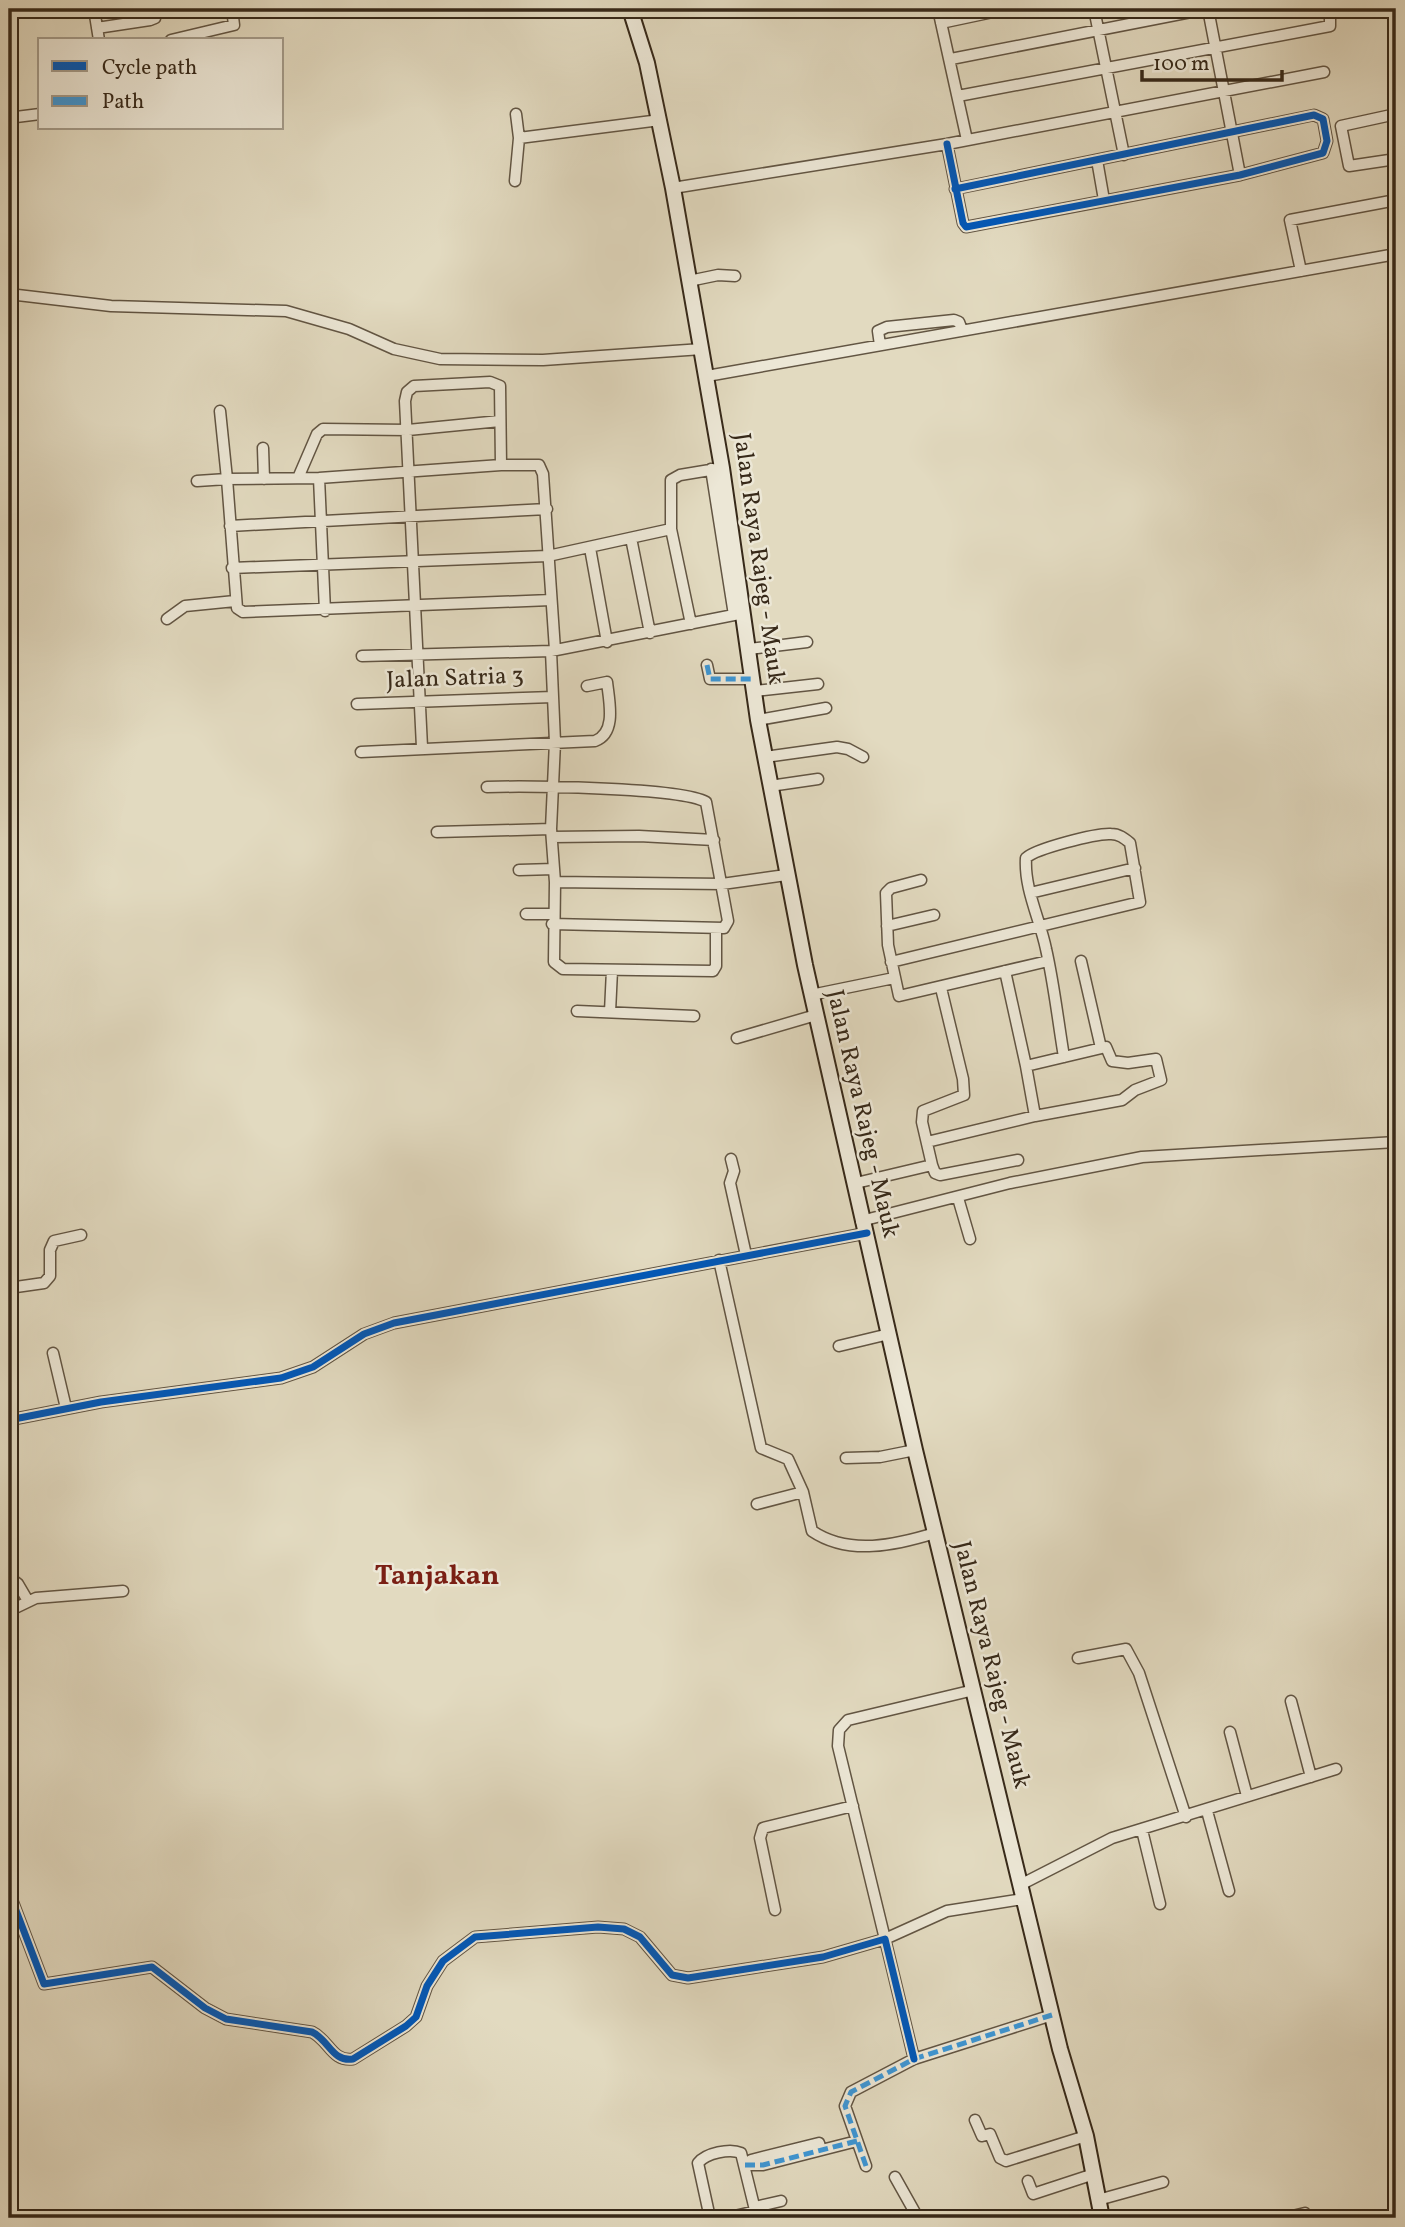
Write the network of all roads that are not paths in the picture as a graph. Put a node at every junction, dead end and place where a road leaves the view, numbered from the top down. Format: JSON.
{"nodes":[{"id":1,"x":94,"y":9,"type":"edge"},
{"id":2,"x":155,"y":9,"type":"edge"},
{"id":3,"x":232,"y":9,"type":"edge"},
{"id":4,"x":630,"y":9,"type":"edge"},
{"id":5,"x":938,"y":9,"type":"edge"},
{"id":6,"x":1007,"y":9,"type":"edge"},
{"id":7,"x":1094,"y":9,"type":"edge"},
{"id":8,"x":1207,"y":9,"type":"edge"},
{"id":9,"x":1330,"y":9,"type":"edge"},
{"id":10,"x":941,"y":23,"type":"junction"},
{"id":11,"x":97,"y":27,"type":"junction"},
{"id":12,"x":1099,"y":30,"type":"junction"},
{"id":13,"x":99,"y":38,"type":"edge"},
{"id":14,"x":179,"y":38,"type":"edge"},
{"id":15,"x":1215,"y":46,"type":"junction"},
{"id":16,"x":951,"y":59,"type":"junction"},
{"id":17,"x":1107,"y":67,"type":"junction"},
{"id":18,"x":1324,"y":72,"type":"dead end"},
{"id":19,"x":1224,"y":91,"type":"junction"},
{"id":20,"x":958,"y":96,"type":"junction"},
{"id":21,"x":1117,"y":112,"type":"junction"},
{"id":22,"x":38,"y":114,"type":"edge"},
{"id":23,"x":516,"y":114,"type":"dead end"},
{"id":24,"x":1396,"y":114,"type":"edge"},
{"id":25,"x":16,"y":117,"type":"dead end"},
{"id":26,"x":660,"y":120,"type":"junction"},
{"id":27,"x":1232,"y":134,"type":"junction"},
{"id":28,"x":519,"y":138,"type":"junction"},
{"id":29,"x":967,"y":140,"type":"junction"},
{"id":30,"x":947,"y":145,"type":"junction"},
{"id":31,"x":1124,"y":155,"type":"junction"},
{"id":32,"x":1396,"y":159,"type":"edge"},
{"id":33,"x":1097,"y":160,"type":"junction"},
{"id":34,"x":1240,"y":175,"type":"junction"},
{"id":35,"x":515,"y":181,"type":"dead end"},
{"id":36,"x":673,"y":188,"type":"junction"},
{"id":37,"x":955,"y":189,"type":"junction"},
{"id":38,"x":1104,"y":200,"type":"junction"},
{"id":39,"x":1396,"y":200,"type":"edge"},
{"id":40,"x":1396,"y":254,"type":"edge"},
{"id":41,"x":1301,"y":271,"type":"junction"},
{"id":42,"x":735,"y":276,"type":"dead end"},
{"id":43,"x":689,"y":281,"type":"junction"},
{"id":44,"x":9,"y":294,"type":"edge"},
{"id":45,"x":962,"y":330,"type":"junction"},
{"id":46,"x":880,"y":345,"type":"junction"},
{"id":47,"x":702,"y":349,"type":"junction"},
{"id":48,"x":707,"y":376,"type":"junction"},
{"id":49,"x":220,"y":411,"type":"dead end"},
{"id":50,"x":500,"y":421,"type":"junction"},
{"id":51,"x":408,"y":430,"type":"junction"},
{"id":52,"x":262,"y":447,"type":"dead end"},
{"id":53,"x":501,"y":465,"type":"junction"},
{"id":54,"x":716,"y":469,"type":"junction"},
{"id":55,"x":409,"y":472,"type":"junction"},
{"id":56,"x":298,"y":478,"type":"junction"},
{"id":57,"x":319,"y":478,"type":"junction"},
{"id":58,"x":227,"y":479,"type":"junction"},
{"id":59,"x":264,"y":479,"type":"junction"},
{"id":60,"x":197,"y":481,"type":"dead end"},
{"id":61,"x":547,"y":509,"type":"junction"},
{"id":62,"x":411,"y":516,"type":"junction"},
{"id":63,"x":321,"y":521,"type":"junction"},
{"id":64,"x":230,"y":526,"type":"junction"},
{"id":65,"x":671,"y":529,"type":"junction"},
{"id":66,"x":631,"y":538,"type":"junction"},
{"id":67,"x":590,"y":548,"type":"junction"},
{"id":68,"x":548,"y":556,"type":"junction"},
{"id":69,"x":413,"y":562,"type":"junction"},
{"id":70,"x":322,"y":565,"type":"junction"},
{"id":71,"x":232,"y":568,"type":"junction"},
{"id":72,"x":551,"y":600,"type":"junction"},
{"id":73,"x":235,"y":601,"type":"junction"},
{"id":74,"x":414,"y":606,"type":"junction"},
{"id":75,"x":325,"y":611,"type":"junction"},
{"id":76,"x":739,"y":614,"type":"junction"},
{"id":77,"x":167,"y":619,"type":"dead end"},
{"id":78,"x":691,"y":624,"type":"junction"},
{"id":79,"x":650,"y":633,"type":"junction"},
{"id":80,"x":607,"y":642,"type":"junction"},
{"id":81,"x":807,"y":642,"type":"dead end"},
{"id":82,"x":749,"y":649,"type":"junction"},
{"id":83,"x":553,"y":650,"type":"junction"},
{"id":84,"x":418,"y":655,"type":"junction"},
{"id":85,"x":362,"y":656,"type":"dead end"},
{"id":86,"x":707,"y":665,"type":"dead end"},
{"id":87,"x":818,"y":684,"type":"dead end"},
{"id":88,"x":754,"y":685,"type":"junction"},
{"id":89,"x":587,"y":686,"type":"dead end"},
{"id":90,"x":553,"y":697,"type":"junction"},
{"id":91,"x":420,"y":701,"type":"junction"},
{"id":92,"x":358,"y":704,"type":"dead end"},
{"id":93,"x":826,"y":708,"type":"dead end"},
{"id":94,"x":758,"y":720,"type":"junction"},
{"id":95,"x":555,"y":742,"type":"junction"},
{"id":96,"x":422,"y":747,"type":"junction"},
{"id":97,"x":361,"y":752,"type":"dead end"},
{"id":98,"x":765,"y":757,"type":"junction"},
{"id":99,"x":863,"y":757,"type":"dead end"},
{"id":100,"x":818,"y":779,"type":"dead end"},
{"id":101,"x":771,"y":786,"type":"junction"},
{"id":102,"x":486,"y":787,"type":"dead end"},
{"id":103,"x":554,"y":789,"type":"junction"},
{"id":104,"x":437,"y":832,"type":"dead end"},
{"id":105,"x":552,"y":833,"type":"junction"},
{"id":106,"x":714,"y":840,"type":"junction"},
{"id":107,"x":554,"y":869,"type":"junction"},
{"id":108,"x":1135,"y":869,"type":"junction"},
{"id":109,"x":519,"y":870,"type":"dead end"},
{"id":110,"x":786,"y":876,"type":"junction"},
{"id":111,"x":921,"y":880,"type":"dead end"},
{"id":112,"x":555,"y":882,"type":"junction"},
{"id":113,"x":722,"y":884,"type":"junction"},
{"id":114,"x":1030,"y":893,"type":"junction"},
{"id":115,"x":526,"y":914,"type":"dead end"},
{"id":116,"x":934,"y":915,"type":"dead end"},
{"id":117,"x":552,"y":919,"type":"junction"},
{"id":118,"x":1040,"y":925,"type":"junction"},
{"id":119,"x":887,"y":926,"type":"junction"},
{"id":120,"x":721,"y":928,"type":"junction"},
{"id":121,"x":1048,"y":961,"type":"junction"},
{"id":122,"x":1081,"y":961,"type":"dead end"},
{"id":123,"x":891,"y":962,"type":"junction"},
{"id":124,"x":612,"y":970,"type":"junction"},
{"id":125,"x":1005,"y":971,"type":"junction"},
{"id":126,"x":894,"y":978,"type":"junction"},
{"id":127,"x":941,"y":988,"type":"junction"},
{"id":128,"x":811,"y":995,"type":"junction"},
{"id":129,"x":577,"y":1011,"type":"dead end"},
{"id":130,"x":610,"y":1012,"type":"junction"},
{"id":131,"x":816,"y":1015,"type":"junction"},
{"id":132,"x":694,"y":1016,"type":"dead end"},
{"id":133,"x":737,"y":1038,"type":"dead end"},
{"id":134,"x":1101,"y":1048,"type":"junction"},
{"id":135,"x":1064,"y":1057,"type":"junction"},
{"id":136,"x":1026,"y":1066,"type":"junction"},
{"id":137,"x":1035,"y":1116,"type":"junction"},
{"id":138,"x":927,"y":1142,"type":"junction"},
{"id":139,"x":1396,"y":1142,"type":"edge"},
{"id":140,"x":731,"y":1159,"type":"dead end"},
{"id":141,"x":1018,"y":1160,"type":"dead end"},
{"id":142,"x":932,"y":1165,"type":"junction"},
{"id":143,"x":856,"y":1183,"type":"junction"},
{"id":144,"x":958,"y":1198,"type":"junction"},
{"id":145,"x":864,"y":1228,"type":"junction"},
{"id":146,"x":81,"y":1235,"type":"dead end"},
{"id":147,"x":970,"y":1238,"type":"dead end"},
{"id":148,"x":746,"y":1255,"type":"junction"},
{"id":149,"x":719,"y":1259,"type":"junction"},
{"id":150,"x":9,"y":1288,"type":"edge"},
{"id":151,"x":889,"y":1334,"type":"junction"},
{"id":152,"x":839,"y":1346,"type":"dead end"},
{"id":153,"x":53,"y":1353,"type":"dead end"},
{"id":154,"x":66,"y":1408,"type":"junction"},
{"id":155,"x":9,"y":1420,"type":"edge"},
{"id":156,"x":915,"y":1450,"type":"junction"},
{"id":157,"x":846,"y":1458,"type":"dead end"},
{"id":158,"x":803,"y":1492,"type":"junction"},
{"id":159,"x":757,"y":1504,"type":"dead end"},
{"id":160,"x":935,"y":1533,"type":"junction"},
{"id":161,"x":9,"y":1577,"type":"edge"},
{"id":162,"x":123,"y":1591,"type":"dead end"},
{"id":163,"x":28,"y":1601,"type":"junction"},
{"id":164,"x":9,"y":1611,"type":"edge"},
{"id":165,"x":1078,"y":1658,"type":"dead end"},
{"id":166,"x":974,"y":1690,"type":"junction"},
{"id":167,"x":1291,"y":1702,"type":"dead end"},
{"id":168,"x":1230,"y":1732,"type":"dead end"},
{"id":169,"x":1336,"y":1769,"type":"dead end"},
{"id":170,"x":1311,"y":1777,"type":"junction"},
{"id":171,"x":1247,"y":1796,"type":"junction"},
{"id":172,"x":853,"y":1806,"type":"junction"},
{"id":173,"x":1207,"y":1811,"type":"junction"},
{"id":174,"x":1186,"y":1817,"type":"junction"},
{"id":175,"x":1142,"y":1830,"type":"junction"},
{"id":176,"x":1229,"y":1891,"type":"dead end"},
{"id":177,"x":9,"y":1892,"type":"edge"},
{"id":178,"x":1021,"y":1892,"type":"junction"},
{"id":179,"x":1160,"y":1904,"type":"dead end"},
{"id":180,"x":775,"y":1909,"type":"dead end"},
{"id":181,"x":885,"y":1939,"type":"junction"},
{"id":182,"x":1052,"y":2015,"type":"junction"},
{"id":183,"x":914,"y":2059,"type":"junction"},
{"id":184,"x":975,"y":2120,"type":"dead end"},
{"id":185,"x":1086,"y":2136,"type":"junction"},
{"id":186,"x":857,"y":2141,"type":"junction"},
{"id":187,"x":745,"y":2165,"type":"junction"},
{"id":188,"x":866,"y":2166,"type":"dead end"},
{"id":189,"x":1094,"y":2174,"type":"junction"},
{"id":190,"x":895,"y":2177,"type":"dead end"},
{"id":191,"x":1028,"y":2181,"type":"dead end"},
{"id":192,"x":1163,"y":2182,"type":"dead end"},
{"id":193,"x":1098,"y":2200,"type":"junction"},
{"id":194,"x":781,"y":2201,"type":"dead end"},
{"id":195,"x":756,"y":2212,"type":"edge"},
{"id":196,"x":1304,"y":2213,"type":"dead end"},
{"id":197,"x":710,"y":2218,"type":"edge"},
{"id":198,"x":726,"y":2218,"type":"edge"},
{"id":199,"x":918,"y":2218,"type":"edge"},
{"id":200,"x":1102,"y":2218,"type":"edge"},
{"id":201,"x":1283,"y":2218,"type":"edge"}],
"edges":[{"from":1,"to":11,"type":"street"},
{"from":2,"to":11,"type":"street"},
{"from":3,"to":14,"type":"street"},
{"from":4,"to":26,"type":"main road","name":"Jalan Raya Rajeg - Mauk"},
{"from":5,"to":10,"type":"street"},
{"from":6,"to":10,"type":"street"},
{"from":7,"to":12,"type":"street"},
{"from":8,"to":12,"type":"street"},
{"from":8,"to":15,"type":"street"},
{"from":9,"to":15,"type":"street"},
{"from":10,"to":16,"type":"street"},
{"from":11,"to":13,"type":"street"},
{"from":12,"to":16,"type":"street"},
{"from":12,"to":17,"type":"street"},
{"from":15,"to":17,"type":"street"},
{"from":15,"to":19,"type":"street"},
{"from":16,"to":20,"type":"street"},
{"from":17,"to":20,"type":"street"},
{"from":17,"to":21,"type":"street"},
{"from":18,"to":19,"type":"street"},
{"from":19,"to":21,"type":"street"},
{"from":19,"to":27,"type":"street"},
{"from":20,"to":29,"type":"street"},
{"from":21,"to":29,"type":"street"},
{"from":21,"to":31,"type":"street"},
{"from":22,"to":25,"type":"street"},
{"from":23,"to":28,"type":"street"},
{"from":24,"to":32,"type":"street"},
{"from":26,"to":28,"type":"street"},
{"from":26,"to":36,"type":"main road","name":"Jalan Raya Rajeg - Mauk"},
{"from":27,"to":31,"type":"street"},
{"from":27,"to":34,"type":"street"},
{"from":27,"to":34,"type":"street"},
{"from":28,"to":35,"type":"street"},
{"from":29,"to":30,"type":"street"},
{"from":30,"to":36,"type":"street"},
{"from":30,"to":37,"type":"street"},
{"from":31,"to":33,"type":"street"},
{"from":33,"to":37,"type":"street"},
{"from":33,"to":38,"type":"street"},
{"from":34,"to":38,"type":"street"},
{"from":36,"to":43,"type":"main road","name":"Jalan Raya Rajeg - Mauk"},
{"from":37,"to":38,"type":"street"},
{"from":39,"to":41,"type":"street"},
{"from":40,"to":41,"type":"street"},
{"from":41,"to":45,"type":"street"},
{"from":42,"to":43,"type":"street"},
{"from":43,"to":47,"type":"main road","name":"Jalan Raya Rajeg - Mauk"},
{"from":44,"to":47,"type":"street"},
{"from":45,"to":46,"type":"street"},
{"from":45,"to":46,"type":"street"},
{"from":46,"to":48,"type":"street"},
{"from":47,"to":48,"type":"main road","name":"Jalan Raya Rajeg - Mauk"},
{"from":48,"to":54,"type":"main road","name":"Jalan Raya Rajeg - Mauk"},
{"from":49,"to":58,"type":"street"},
{"from":50,"to":51,"type":"street"},
{"from":50,"to":51,"type":"street"},
{"from":50,"to":53,"type":"street"},
{"from":51,"to":55,"type":"street"},
{"from":51,"to":56,"type":"street"},
{"from":52,"to":59,"type":"street"},
{"from":53,"to":55,"type":"street"},
{"from":53,"to":61,"type":"street"},
{"from":54,"to":65,"type":"street"},
{"from":54,"to":76,"type":"main road","name":"Jalan Raya Rajeg - Mauk"},
{"from":55,"to":57,"type":"street"},
{"from":55,"to":62,"type":"street"},
{"from":56,"to":57,"type":"street"},
{"from":56,"to":59,"type":"street"},
{"from":57,"to":63,"type":"street"},
{"from":58,"to":59,"type":"street"},
{"from":58,"to":60,"type":"street"},
{"from":58,"to":64,"type":"street"},
{"from":61,"to":62,"type":"street"},
{"from":61,"to":68,"type":"street"},
{"from":62,"to":63,"type":"street"},
{"from":62,"to":69,"type":"street"},
{"from":63,"to":64,"type":"street"},
{"from":63,"to":70,"type":"street"},
{"from":64,"to":71,"type":"street"},
{"from":65,"to":66,"type":"street"},
{"from":65,"to":78,"type":"street"},
{"from":66,"to":67,"type":"street"},
{"from":66,"to":79,"type":"street"},
{"from":67,"to":68,"type":"street"},
{"from":67,"to":80,"type":"street"},
{"from":68,"to":69,"type":"street"},
{"from":68,"to":72,"type":"street"},
{"from":69,"to":70,"type":"street"},
{"from":69,"to":74,"type":"street"},
{"from":70,"to":71,"type":"street"},
{"from":70,"to":75,"type":"street"},
{"from":71,"to":73,"type":"street"},
{"from":72,"to":74,"type":"street"},
{"from":72,"to":83,"type":"street"},
{"from":73,"to":75,"type":"street"},
{"from":73,"to":77,"type":"street"},
{"from":74,"to":75,"type":"street"},
{"from":74,"to":84,"type":"street"},
{"from":76,"to":78,"type":"street"},
{"from":76,"to":82,"type":"main road","name":"Jalan Raya Rajeg - Mauk"},
{"from":78,"to":79,"type":"street"},
{"from":79,"to":80,"type":"street"},
{"from":80,"to":83,"type":"street"},
{"from":81,"to":82,"type":"street"},
{"from":82,"to":88,"type":"main road","name":"Jalan Raya Rajeg - Mauk"},
{"from":83,"to":84,"type":"street"},
{"from":83,"to":90,"type":"street"},
{"from":84,"to":85,"type":"street"},
{"from":84,"to":91,"type":"street"},
{"from":86,"to":88,"type":"street"},
{"from":87,"to":88,"type":"street"},
{"from":88,"to":94,"type":"main road","name":"Jalan Raya Rajeg - Mauk"},
{"from":89,"to":95,"type":"street"},
{"from":90,"to":91,"type":"street","name":"Jalan Satria 3"},
{"from":90,"to":95,"type":"street"},
{"from":91,"to":92,"type":"street","name":"Jalan Satria 3"},
{"from":91,"to":96,"type":"street"},
{"from":93,"to":94,"type":"street"},
{"from":94,"to":98,"type":"main road","name":"Jalan Raya Rajeg - Mauk"},
{"from":95,"to":96,"type":"street"},
{"from":95,"to":103,"type":"street"},
{"from":96,"to":97,"type":"street"},
{"from":98,"to":99,"type":"street"},
{"from":98,"to":101,"type":"main road","name":"Jalan Raya Rajeg - Mauk"},
{"from":100,"to":101,"type":"street"},
{"from":101,"to":110,"type":"main road","name":"Jalan Raya Rajeg - Mauk"},
{"from":102,"to":103,"type":"street"},
{"from":103,"to":105,"type":"street"},
{"from":103,"to":106,"type":"street"},
{"from":104,"to":105,"type":"street"},
{"from":105,"to":106,"type":"street"},
{"from":105,"to":107,"type":"street"},
{"from":106,"to":113,"type":"street"},
{"from":107,"to":109,"type":"street"},
{"from":107,"to":112,"type":"street"},
{"from":108,"to":114,"type":"street"},
{"from":108,"to":114,"type":"street"},
{"from":108,"to":118,"type":"street"},
{"from":110,"to":113,"type":"street"},
{"from":110,"to":128,"type":"main road","name":"Jalan Raya Rajeg - Mauk"},
{"from":111,"to":119,"type":"street"},
{"from":112,"to":113,"type":"street"},
{"from":112,"to":117,"type":"street"},
{"from":113,"to":120,"type":"street"},
{"from":114,"to":118,"type":"street"},
{"from":115,"to":117,"type":"street"},
{"from":116,"to":119,"type":"street"},
{"from":117,"to":120,"type":"street"},
{"from":117,"to":124,"type":"street"},
{"from":118,"to":121,"type":"street"},
{"from":118,"to":123,"type":"street"},
{"from":119,"to":123,"type":"street"},
{"from":120,"to":124,"type":"street"},
{"from":121,"to":125,"type":"street"},
{"from":121,"to":135,"type":"street"},
{"from":122,"to":134,"type":"street"},
{"from":123,"to":126,"type":"street"},
{"from":124,"to":130,"type":"street"},
{"from":125,"to":127,"type":"street"},
{"from":125,"to":136,"type":"street"},
{"from":126,"to":127,"type":"street"},
{"from":126,"to":128,"type":"street"},
{"from":127,"to":138,"type":"street"},
{"from":128,"to":131,"type":"main road","name":"Jalan Raya Rajeg - Mauk"},
{"from":129,"to":130,"type":"street"},
{"from":130,"to":132,"type":"street"},
{"from":131,"to":133,"type":"street"},
{"from":131,"to":143,"type":"main road","name":"Jalan Raya Rajeg - Mauk"},
{"from":134,"to":135,"type":"street"},
{"from":134,"to":137,"type":"street"},
{"from":135,"to":136,"type":"street"},
{"from":136,"to":137,"type":"street"},
{"from":137,"to":138,"type":"street"},
{"from":138,"to":142,"type":"street"},
{"from":139,"to":144,"type":"street"},
{"from":140,"to":148,"type":"street"},
{"from":141,"to":142,"type":"street"},
{"from":142,"to":143,"type":"street"},
{"from":143,"to":145,"type":"main road","name":"Jalan Raya Rajeg - Mauk"},
{"from":144,"to":145,"type":"street"},
{"from":144,"to":147,"type":"street"},
{"from":145,"to":148,"type":"street"},
{"from":145,"to":151,"type":"main road","name":"Jalan Raya Rajeg - Mauk"},
{"from":146,"to":150,"type":"street"},
{"from":148,"to":149,"type":"street"},
{"from":149,"to":154,"type":"street"},
{"from":149,"to":158,"type":"street"},
{"from":151,"to":152,"type":"street"},
{"from":151,"to":156,"type":"main road","name":"Jalan Raya Rajeg - Mauk"},
{"from":153,"to":154,"type":"street"},
{"from":154,"to":155,"type":"street"},
{"from":156,"to":157,"type":"street"},
{"from":156,"to":160,"type":"main road","name":"Jalan Raya Rajeg - Mauk"},
{"from":158,"to":159,"type":"street"},
{"from":158,"to":160,"type":"street"},
{"from":160,"to":166,"type":"main road","name":"Jalan Raya Rajeg - Mauk"},
{"from":161,"to":163,"type":"street"},
{"from":162,"to":163,"type":"street"},
{"from":163,"to":164,"type":"street"},
{"from":165,"to":174,"type":"street"},
{"from":166,"to":172,"type":"street"},
{"from":166,"to":178,"type":"main road","name":"Jalan Raya Rajeg - Mauk"},
{"from":167,"to":170,"type":"street"},
{"from":168,"to":171,"type":"street"},
{"from":169,"to":170,"type":"street"},
{"from":170,"to":171,"type":"street"},
{"from":171,"to":173,"type":"street"},
{"from":172,"to":180,"type":"street"},
{"from":172,"to":181,"type":"street"},
{"from":173,"to":174,"type":"street"},
{"from":173,"to":176,"type":"street"},
{"from":174,"to":175,"type":"street"},
{"from":175,"to":178,"type":"street"},
{"from":175,"to":179,"type":"street"},
{"from":177,"to":181,"type":"street"},
{"from":178,"to":181,"type":"street"},
{"from":178,"to":182,"type":"main road","name":"Jalan Raya Rajeg - Mauk"},
{"from":181,"to":183,"type":"street"},
{"from":182,"to":183,"type":"street"},
{"from":182,"to":185,"type":"main road","name":"Jalan Raya Rajeg - Mauk"},
{"from":183,"to":186,"type":"street"},
{"from":184,"to":185,"type":"street"},
{"from":185,"to":189,"type":"main road","name":"Jalan Raya Rajeg - Mauk"},
{"from":186,"to":187,"type":"street"},
{"from":186,"to":188,"type":"street"},
{"from":187,"to":195,"type":"street"},
{"from":187,"to":197,"type":"street"},
{"from":189,"to":191,"type":"street"},
{"from":189,"to":193,"type":"main road","name":"Jalan Raya Rajeg - Mauk"},
{"from":190,"to":199,"type":"street"},
{"from":192,"to":193,"type":"street"},
{"from":193,"to":200,"type":"main road","name":"Jalan Raya Rajeg - Mauk"},
{"from":194,"to":195,"type":"street"},
{"from":195,"to":198,"type":"street"},
{"from":196,"to":201,"type":"street"}]}
